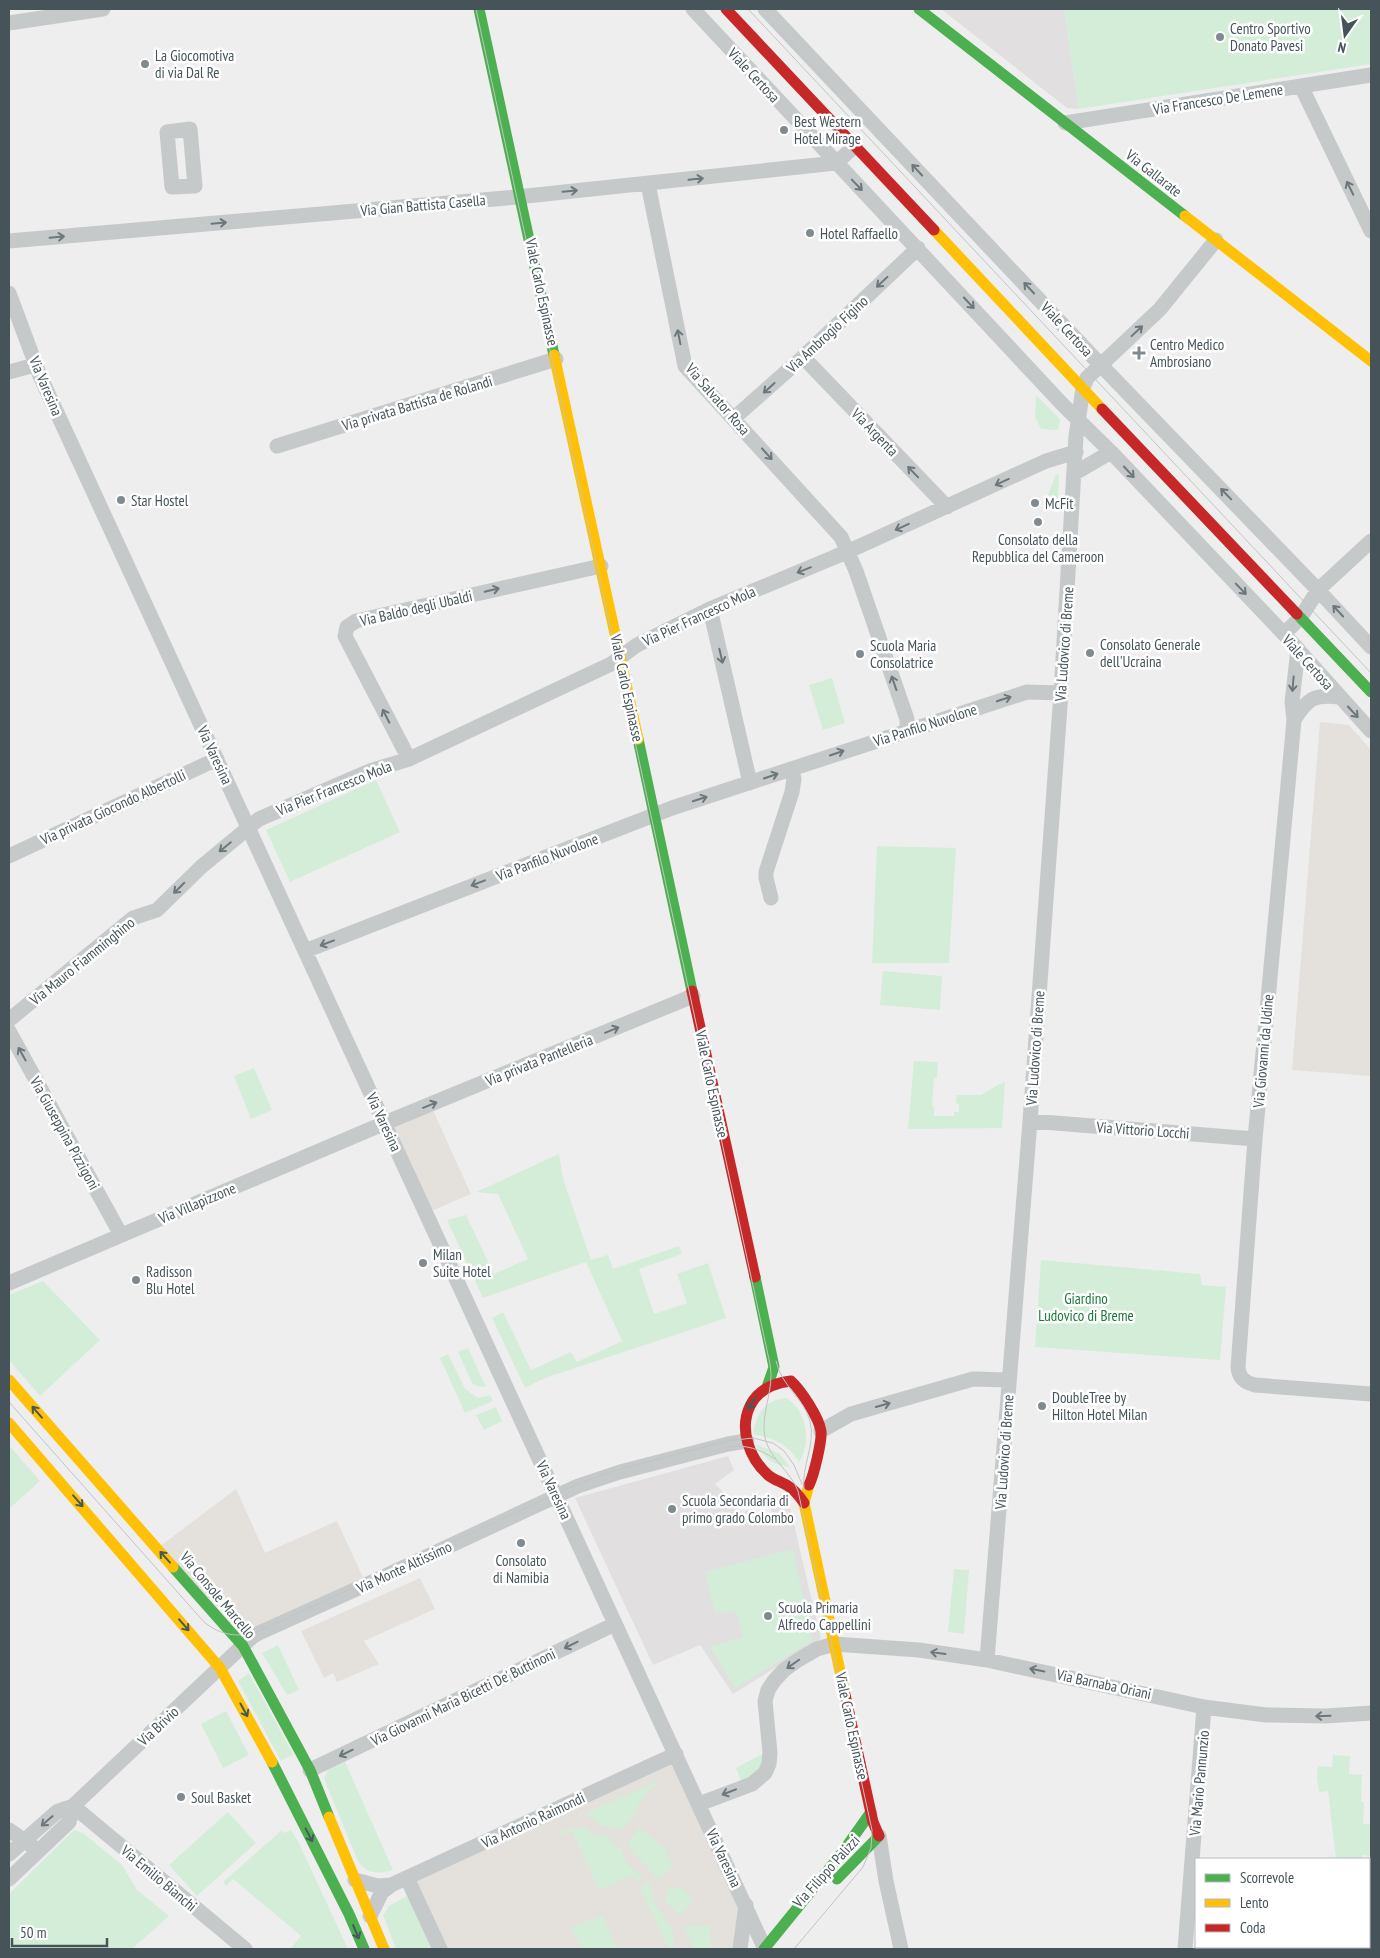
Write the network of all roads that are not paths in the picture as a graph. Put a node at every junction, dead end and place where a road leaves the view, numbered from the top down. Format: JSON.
{"nodes":[{"id":1,"x":103,"y":9,"type":"edge"},
{"id":2,"x":480,"y":9,"type":"edge"},
{"id":3,"x":693,"y":9,"type":"edge"},
{"id":4,"x":726,"y":9,"type":"edge"},
{"id":5,"x":765,"y":9,"type":"edge"},
{"id":6,"x":919,"y":9,"type":"edge"},
{"id":7,"x":9,"y":23,"type":"edge"},
{"id":8,"x":1371,"y":75,"type":"edge"},
{"id":9,"x":1301,"y":86,"type":"junction"},
{"id":10,"x":1065,"y":123,"type":"junction"},
{"id":11,"x":855,"y":146,"type":"junction"},
{"id":12,"x":836,"y":163,"type":"junction"},
{"id":13,"x":648,"y":184,"type":"junction"},
{"id":14,"x":521,"y":196,"type":"junction"},
{"id":15,"x":1371,"y":231,"type":"edge"},
{"id":16,"x":1216,"y":240,"type":"junction"},
{"id":17,"x":9,"y":242,"type":"edge"},
{"id":18,"x":918,"y":248,"type":"junction"},
{"id":19,"x":9,"y":293,"type":"edge"},
{"id":20,"x":1369,"y":355,"type":"edge"},
{"id":21,"x":803,"y":357,"type":"junction"},
{"id":22,"x":556,"y":358,"type":"junction"},
{"id":23,"x":1101,"y":364,"type":"junction"},
{"id":24,"x":35,"y":365,"type":"junction"},
{"id":25,"x":9,"y":372,"type":"edge"},
{"id":26,"x":1083,"y":388,"type":"junction"},
{"id":27,"x":734,"y":418,"type":"junction"},
{"id":28,"x":1078,"y":421,"type":"junction"},
{"id":29,"x":277,"y":446,"type":"dead end"},
{"id":30,"x":1076,"y":452,"type":"junction"},
{"id":31,"x":1111,"y":452,"type":"junction"},
{"id":32,"x":1075,"y":473,"type":"junction"},
{"id":33,"x":947,"y":507,"type":"junction"},
{"id":34,"x":1371,"y":541,"type":"edge"},
{"id":35,"x":849,"y":551,"type":"junction"},
{"id":36,"x":601,"y":566,"type":"junction"},
{"id":37,"x":1318,"y":590,"type":"junction"},
{"id":38,"x":710,"y":609,"type":"junction"},
{"id":39,"x":1301,"y":617,"type":"junction"},
{"id":40,"x":1284,"y":634,"type":"junction"},
{"id":41,"x":1371,"y":647,"type":"edge"},
{"id":42,"x":1298,"y":649,"type":"junction"},
{"id":43,"x":620,"y":659,"type":"junction"},
{"id":44,"x":1371,"y":692,"type":"edge"},
{"id":45,"x":1061,"y":693,"type":"junction"},
{"id":46,"x":1339,"y":697,"type":"junction"},
{"id":47,"x":1294,"y":720,"type":"junction"},
{"id":48,"x":907,"y":730,"type":"junction"},
{"id":49,"x":1371,"y":731,"type":"edge"},
{"id":50,"x":217,"y":759,"type":"junction"},
{"id":51,"x":409,"y":759,"type":"junction"},
{"id":52,"x":791,"y":769,"type":"junction"},
{"id":53,"x":750,"y":783,"type":"junction"},
{"id":54,"x":654,"y":814,"type":"junction"},
{"id":55,"x":248,"y":828,"type":"junction"},
{"id":56,"x":9,"y":856,"type":"edge"},
{"id":57,"x":771,"y":898,"type":"dead end"},
{"id":58,"x":305,"y":951,"type":"junction"},
{"id":59,"x":693,"y":996,"type":"junction"},
{"id":60,"x":9,"y":1020,"type":"edge"},
{"id":61,"x":9,"y":1031,"type":"edge"},
{"id":62,"x":1030,"y":1121,"type":"junction"},
{"id":63,"x":385,"y":1124,"type":"junction"},
{"id":64,"x":1256,"y":1139,"type":"junction"},
{"id":65,"x":121,"y":1235,"type":"junction"},
{"id":66,"x":9,"y":1283,"type":"edge"},
{"id":67,"x":774,"y":1367,"type":"junction"},
{"id":68,"x":9,"y":1380,"type":"edge"},
{"id":69,"x":1009,"y":1380,"type":"junction"},
{"id":70,"x":791,"y":1381,"type":"junction"},
{"id":71,"x":768,"y":1387,"type":"junction"},
{"id":72,"x":1371,"y":1394,"type":"edge"},
{"id":73,"x":9,"y":1423,"type":"edge"},
{"id":74,"x":820,"y":1431,"type":"junction"},
{"id":75,"x":750,"y":1447,"type":"junction"},
{"id":76,"x":815,"y":1460,"type":"junction"},
{"id":77,"x":805,"y":1471,"type":"dead end"},
{"id":78,"x":788,"y":1473,"type":"dead end"},
{"id":79,"x":556,"y":1496,"type":"junction"},
{"id":80,"x":804,"y":1502,"type":"junction"},
{"id":81,"x":615,"y":1624,"type":"junction"},
{"id":82,"x":248,"y":1642,"type":"junction"},
{"id":83,"x":836,"y":1644,"type":"junction"},
{"id":84,"x":986,"y":1660,"type":"junction"},
{"id":85,"x":220,"y":1668,"type":"junction"},
{"id":86,"x":1204,"y":1707,"type":"junction"},
{"id":87,"x":1371,"y":1713,"type":"edge"},
{"id":88,"x":676,"y":1754,"type":"junction"},
{"id":89,"x":310,"y":1770,"type":"junction"},
{"id":90,"x":699,"y":1804,"type":"junction"},
{"id":91,"x":73,"y":1806,"type":"junction"},
{"id":92,"x":871,"y":1812,"type":"junction"},
{"id":93,"x":9,"y":1830,"type":"edge"},
{"id":94,"x":879,"y":1836,"type":"junction"},
{"id":95,"x":24,"y":1841,"type":"junction"},
{"id":96,"x":39,"y":1850,"type":"junction"},
{"id":97,"x":842,"y":1853,"type":"junction"},
{"id":98,"x":9,"y":1854,"type":"edge"},
{"id":99,"x":407,"y":1878,"type":"junction"},
{"id":100,"x":9,"y":1879,"type":"edge"},
{"id":101,"x":355,"y":1880,"type":"junction"},
{"id":102,"x":391,"y":1885,"type":"junction"},
{"id":103,"x":831,"y":1886,"type":"dead end"},
{"id":104,"x":746,"y":1906,"type":"junction"},
{"id":105,"x":812,"y":1908,"type":"dead end"},
{"id":106,"x":370,"y":1916,"type":"junction"},
{"id":107,"x":245,"y":1949,"type":"edge"},
{"id":108,"x":364,"y":1949,"type":"edge"},
{"id":109,"x":384,"y":1949,"type":"edge"},
{"id":110,"x":440,"y":1949,"type":"edge"},
{"id":111,"x":740,"y":1949,"type":"edge"},
{"id":112,"x":765,"y":1949,"type":"edge"},
{"id":113,"x":901,"y":1949,"type":"edge"},
{"id":114,"x":1185,"y":1949,"type":"edge"}],
"edges":[{"from":1,"to":7,"type":"street"},
{"from":2,"to":14,"type":"street","name":"Viale Carlo Espinasse"},
{"from":3,"to":12,"type":"street","name":"Viale Certosa"},
{"from":4,"to":11,"type":"street","name":"Viale Certosa"},
{"from":23,"to":5,"type":"street","name":"Viale Certosa","one_way":true},
{"from":6,"to":10,"type":"street","name":"Via Gallarate"},
{"from":8,"to":9,"type":"street","name":"Via Francesco De Lemene"},
{"from":9,"to":10,"type":"street","name":"Via Francesco De Lemene"},
{"from":15,"to":9,"type":"street","one_way":true},
{"from":10,"to":16,"type":"street","name":"Via Gallarate"},
{"from":11,"to":12,"type":"street"},
{"from":11,"to":26,"type":"street","name":"Viale Certosa"},
{"from":13,"to":12,"type":"street","name":"Via Gian Battista Casella","one_way":true},
{"from":12,"to":18,"type":"street","name":"Viale Certosa","one_way":true},
{"from":14,"to":13,"type":"street","name":"Via Gian Battista Casella","one_way":true},
{"from":27,"to":13,"type":"street","name":"Via Salvator Rosa","one_way":true},
{"from":17,"to":14,"type":"street","name":"Via Gian Battista Casella","one_way":true},
{"from":14,"to":22,"type":"street","name":"Viale Carlo Espinasse"},
{"from":16,"to":20,"type":"street","name":"Via Gallarate"},
{"from":23,"to":16,"type":"street","one_way":true},
{"from":18,"to":21,"type":"street","name":"Via Ambrogio Figino","one_way":true},
{"from":18,"to":28,"type":"street","name":"Viale Certosa","one_way":true},
{"from":19,"to":24,"type":"street","name":"Via Varesina"},
{"from":21,"to":27,"type":"street","name":"Via Ambrogio Figino","one_way":true},
{"from":33,"to":21,"type":"street","name":"Via Argenta","one_way":true},
{"from":22,"to":29,"type":"street","name":"Via privata Battista de Rolandi"},
{"from":22,"to":36,"type":"street","name":"Viale Carlo Espinasse"},
{"from":23,"to":26,"type":"street"},
{"from":37,"to":23,"type":"street","name":"Viale Certosa","one_way":true},
{"from":24,"to":25,"type":"street"},
{"from":24,"to":50,"type":"street","name":"Via Varesina"},
{"from":26,"to":28,"type":"street"},
{"from":26,"to":39,"type":"street","name":"Viale Certosa"},
{"from":27,"to":35,"type":"street","name":"Via Salvator Rosa","one_way":true},
{"from":28,"to":30,"type":"street","name":"Via Ludovico di Breme"},
{"from":28,"to":31,"type":"street","name":"Viale Certosa"},
{"from":30,"to":32,"type":"street","name":"Via Ludovico di Breme"},
{"from":30,"to":33,"type":"street","name":"Via Pier Francesco Mola","one_way":true},
{"from":31,"to":32,"type":"street"},
{"from":31,"to":40,"type":"street","name":"Viale Certosa","one_way":true},
{"from":32,"to":45,"type":"street","name":"Via Ludovico di Breme"},
{"from":33,"to":35,"type":"street","name":"Via Pier Francesco Mola","one_way":true},
{"from":34,"to":37,"type":"street"},
{"from":35,"to":38,"type":"street","name":"Via Pier Francesco Mola","one_way":true},
{"from":48,"to":35,"type":"street","name":"Via Salvator Rosa","one_way":true},
{"from":36,"to":43,"type":"street","name":"Viale Carlo Espinasse"},
{"from":51,"to":36,"type":"street","name":"Via Baldo degli Ubaldi","one_way":true},
{"from":37,"to":39,"type":"street"},
{"from":41,"to":37,"type":"street","name":"Viale Certosa","one_way":true},
{"from":38,"to":43,"type":"street","name":"Via Pier Francesco Mola"},
{"from":38,"to":53,"type":"street","one_way":true},
{"from":39,"to":40,"type":"street"},
{"from":39,"to":44,"type":"street","name":"Viale Certosa"},
{"from":40,"to":42,"type":"street","name":"Viale Certosa"},
{"from":42,"to":46,"type":"street","name":"Viale Certosa"},
{"from":42,"to":47,"type":"street","name":"Via Giovanni da Udine","one_way":true},
{"from":43,"to":51,"type":"street","name":"Via Pier Francesco Mola"},
{"from":43,"to":54,"type":"street","name":"Viale Carlo Espinasse"},
{"from":48,"to":45,"type":"street","name":"Via Panfilo Nuvolone","one_way":true},
{"from":45,"to":62,"type":"street","name":"Via Ludovico di Breme"},
{"from":46,"to":47,"type":"street"},
{"from":46,"to":49,"type":"street","name":"Viale Certosa","one_way":true},
{"from":47,"to":64,"type":"street","name":"Via Giovanni da Udine"},
{"from":52,"to":48,"type":"street","name":"Via Panfilo Nuvolone","one_way":true},
{"from":50,"to":55,"type":"street","name":"Via Varesina"},
{"from":50,"to":56,"type":"street","name":"Via privata Giocondo Albertolli"},
{"from":51,"to":55,"type":"street","name":"Via Pier Francesco Mola"},
{"from":53,"to":52,"type":"street","name":"Via Panfilo Nuvolone","one_way":true},
{"from":52,"to":57,"type":"street"},
{"from":54,"to":53,"type":"street","name":"Via Panfilo Nuvolone","one_way":true},
{"from":54,"to":58,"type":"street","name":"Via Panfilo Nuvolone","one_way":true},
{"from":54,"to":59,"type":"street","name":"Viale Carlo Espinasse"},
{"from":55,"to":58,"type":"street","name":"Via Varesina"},
{"from":55,"to":60,"type":"street","name":"Via Mauro Fiamminghino","one_way":true},
{"from":58,"to":63,"type":"street","name":"Via Varesina"},
{"from":63,"to":59,"type":"street","name":"Via privata Pantelleria","one_way":true},
{"from":59,"to":67,"type":"street","name":"Viale Carlo Espinasse"},
{"from":65,"to":61,"type":"street","name":"Via Giuseppina Pizzigoni","one_way":true},
{"from":62,"to":64,"type":"street","name":"Via Vittorio Locchi"},
{"from":62,"to":69,"type":"street","name":"Via Ludovico di Breme"},
{"from":63,"to":65,"type":"street","name":"Via Villapizzone"},
{"from":63,"to":79,"type":"street","name":"Via Varesina"},
{"from":64,"to":72,"type":"street","name":"Via Giovanni da Udine"},
{"from":65,"to":66,"type":"street","name":"Via Villapizzone"},
{"from":67,"to":70,"type":"street"},
{"from":67,"to":71,"type":"street","name":"Viale Carlo Espinasse"},
{"from":82,"to":68,"type":"street","name":"Via Console Marcello","one_way":true},
{"from":74,"to":69,"type":"street","one_way":true},
{"from":69,"to":84,"type":"street","name":"Via Ludovico di Breme"},
{"from":70,"to":71,"type":"street"},
{"from":70,"to":74,"type":"street"},
{"from":71,"to":75,"type":"street","one_way":true},
{"from":73,"to":85,"type":"street","one_way":true},
{"from":74,"to":76,"type":"street"},
{"from":75,"to":78,"type":"street"},
{"from":75,"to":79,"type":"street","name":"Via Monte Altissimo"},
{"from":75,"to":80,"type":"street"},
{"from":76,"to":77,"type":"street"},
{"from":76,"to":80,"type":"street"},
{"from":79,"to":81,"type":"street","name":"Via Varesina"},
{"from":79,"to":82,"type":"street","name":"Via Monte Altissimo"},
{"from":80,"to":83,"type":"street","name":"Viale Carlo Espinasse"},
{"from":81,"to":88,"type":"street","name":"Via Varesina"},
{"from":81,"to":89,"type":"street","name":"Via Giovanni Maria Bicetti De' Buttinoni","one_way":true},
{"from":82,"to":85,"type":"street","name":"Via Brivio"},
{"from":82,"to":89,"type":"street","name":"Via Console Marcello"},
{"from":84,"to":83,"type":"street","name":"Via Barnaba Oriani","one_way":true},
{"from":83,"to":90,"type":"street","one_way":true},
{"from":83,"to":92,"type":"street","name":"Viale Carlo Espinasse"},
{"from":86,"to":84,"type":"street","name":"Via Barnaba Oriani","one_way":true},
{"from":85,"to":91,"type":"street","name":"Via Brivio"},
{"from":85,"to":108,"type":"street","one_way":true},
{"from":87,"to":86,"type":"street","name":"Via Barnaba Oriani","one_way":true},
{"from":86,"to":114,"type":"street","name":"Via Mario Pannunzio"},
{"from":88,"to":90,"type":"street","name":"Via Varesina"},
{"from":88,"to":99,"type":"street","name":"Via Antonio Raimondi"},
{"from":89,"to":101,"type":"street","name":"Via Console Marcello"},
{"from":90,"to":104,"type":"street","name":"Via Varesina"},
{"from":91,"to":95,"type":"street","name":"Via Brivio","one_way":true},
{"from":91,"to":96,"type":"street","name":"Via Brivio"},
{"from":91,"to":107,"type":"street","name":"Via Emilio Bianchi"},
{"from":92,"to":94,"type":"street","name":"Viale Carlo Espinasse"},
{"from":92,"to":97,"type":"street","name":"Via Filippo Palizzi"},
{"from":93,"to":95,"type":"street"},
{"from":94,"to":97,"type":"street","name":"Via Filippo Palizzi"},
{"from":94,"to":103,"type":"street","name":"Via Filippo Palizzi"},
{"from":94,"to":113,"type":"street","name":"Viale Carlo Espinasse"},
{"from":95,"to":96,"type":"street"},
{"from":95,"to":98,"type":"street","name":"Via Brivio"},
{"from":96,"to":100,"type":"street","name":"Via Brivio"},
{"from":97,"to":112,"type":"street","name":"Via Filippo Palizzi"},
{"from":99,"to":102,"type":"street","name":"Via Antonio Raimondi"},
{"from":99,"to":110,"type":"street"},
{"from":101,"to":102,"type":"street","name":"Via Antonio Raimondi"},
{"from":101,"to":106,"type":"street","name":"Via Console Marcello"},
{"from":102,"to":106,"type":"street","name":"Via Antonio Raimondi"},
{"from":104,"to":111,"type":"street"},
{"from":104,"to":112,"type":"street","name":"Via Varesina"},
{"from":105,"to":112,"type":"street","name":"Via Filippo Palizzi"},
{"from":106,"to":109,"type":"street","name":"Via Console Marcello"}]}
